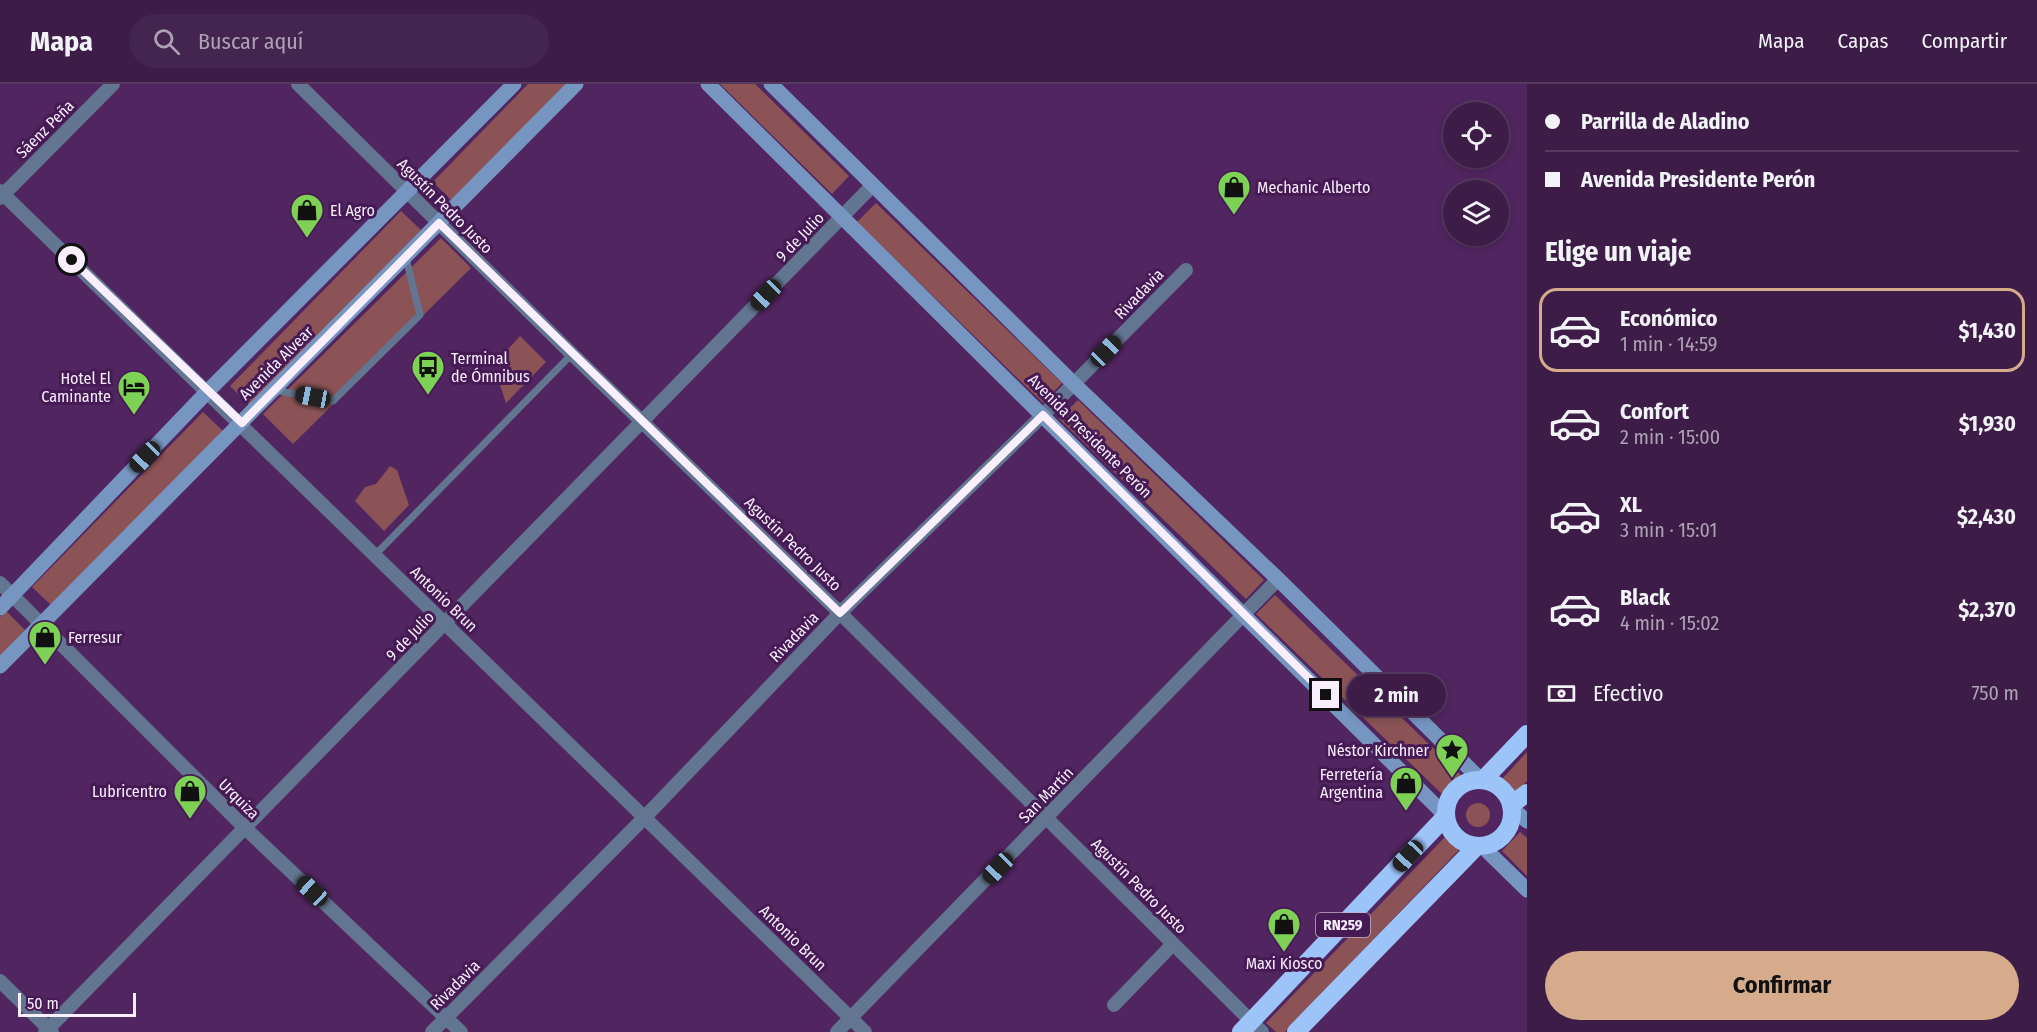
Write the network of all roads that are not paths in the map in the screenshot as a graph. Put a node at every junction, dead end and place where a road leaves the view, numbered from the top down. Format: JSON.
{"nodes":[{"id":1,"x":113,"y":84,"type":"edge"},
{"id":2,"x":298,"y":84,"type":"edge"},
{"id":3,"x":514,"y":84,"type":"edge"},
{"id":4,"x":576,"y":84,"type":"edge"},
{"id":5,"x":708,"y":84,"type":"edge"},
{"id":6,"x":771,"y":84,"type":"edge"},
{"id":7,"x":873,"y":185,"type":"junction"},
{"id":8,"x":407,"y":191,"type":"junction"},
{"id":9,"x":1,"y":194,"type":"edge"},
{"id":10,"x":841,"y":218,"type":"junction"},
{"id":11,"x":439,"y":223,"type":"junction"},
{"id":12,"x":406,"y":256,"type":"junction"},
{"id":13,"x":1186,"y":270,"type":"dead end"},
{"id":14,"x":572,"y":354,"type":"junction"},
{"id":15,"x":1074,"y":384,"type":"junction"},
{"id":16,"x":274,"y":390,"type":"junction"},
{"id":17,"x":208,"y":391,"type":"junction"},
{"id":18,"x":1043,"y":415,"type":"junction"},
{"id":19,"x":642,"y":422,"type":"junction"},
{"id":20,"x":242,"y":423,"type":"junction"},
{"id":21,"x":375,"y":555,"type":"junction"},
{"id":22,"x":1278,"y":579,"type":"junction"},
{"id":23,"x":0,"y":583,"type":"edge"},
{"id":24,"x":13,"y":595,"type":"junction"},
{"id":25,"x":0,"y":608,"type":"edge"},
{"id":26,"x":840,"y":613,"type":"junction"},
{"id":27,"x":1245,"y":614,"type":"junction"},
{"id":28,"x":42,"y":624,"type":"junction"},
{"id":29,"x":445,"y":624,"type":"junction"},
{"id":30,"x":0,"y":666,"type":"edge"},
{"id":31,"x":1527,"y":734,"type":"edge"},
{"id":32,"x":1482,"y":779,"type":"junction"},
{"id":33,"x":1527,"y":793,"type":"edge"},
{"id":34,"x":1512,"y":807,"type":"junction"},
{"id":35,"x":1445,"y":816,"type":"junction"},
{"id":36,"x":645,"y":817,"type":"junction"},
{"id":37,"x":1047,"y":818,"type":"junction"},
{"id":38,"x":1527,"y":821,"type":"edge"},
{"id":39,"x":245,"y":828,"type":"junction"},
{"id":40,"x":1479,"y":846,"type":"junction"},
{"id":41,"x":1527,"y":890,"type":"edge"},
{"id":42,"x":1173,"y":944,"type":"junction"},
{"id":43,"x":0,"y":981,"type":"edge"},
{"id":44,"x":1114,"y":1005,"type":"dead end"},
{"id":45,"x":446,"y":1017,"type":"junction"},
{"id":46,"x":851,"y":1018,"type":"junction"},
{"id":47,"x":1251,"y":1029,"type":"edge"},
{"id":48,"x":48,"y":1031,"type":"edge"},
{"id":49,"x":432,"y":1032,"type":"edge"},
{"id":50,"x":461,"y":1032,"type":"edge"},
{"id":51,"x":837,"y":1032,"type":"edge"},
{"id":52,"x":866,"y":1032,"type":"edge"},
{"id":53,"x":1296,"y":1032,"type":"edge"}],
"edges":[{"from":1,"to":9,"type":"street","name":"Sáenz Peña"},
{"from":2,"to":8,"type":"street","name":"Agustín Pedro Justo"},
{"from":3,"to":8,"type":"main road","name":"Avenida Alvear"},
{"from":4,"to":11,"type":"main road","name":"Avenida Alvear"},
{"from":5,"to":10,"type":"main road","name":"Avenida Presidente Perón"},
{"from":6,"to":7,"type":"main road","name":"Avenida Presidente Perón"},
{"from":7,"to":10,"type":"street","name":"9 de Julio"},
{"from":7,"to":15,"type":"main road","name":"Avenida Presidente Perón"},
{"from":8,"to":11,"type":"street","name":"Agustín Pedro Justo"},
{"from":8,"to":17,"type":"main road","name":"Avenida Alvear"},
{"from":9,"to":17,"type":"street","name":"Antonio Brun"},
{"from":10,"to":18,"type":"main road","name":"Avenida Presidente Perón"},
{"from":10,"to":19,"type":"street","name":"9 de Julio"},
{"from":11,"to":12,"type":"main road","name":"Avenida Alvear"},
{"from":11,"to":14,"type":"street","name":"Agustín Pedro Justo"},
{"from":12,"to":16,"type":"main road","name":"Avenida Alvear"},
{"from":12,"to":16,"type":"lane"},
{"from":13,"to":15,"type":"street","name":"Rivadavia"},
{"from":14,"to":19,"type":"street","name":"Agustín Pedro Justo"},
{"from":14,"to":21,"type":"lane"},
{"from":15,"to":18,"type":"street","name":"Rivadavia"},
{"from":15,"to":22,"type":"main road","name":"Avenida Presidente Perón"},
{"from":16,"to":20,"type":"main road","name":"Avenida Alvear"},
{"from":17,"to":20,"type":"street","name":"Antonio Brun"},
{"from":17,"to":24,"type":"main road","name":"Avenida Alvear"},
{"from":18,"to":26,"type":"street","name":"Rivadavia"},
{"from":18,"to":27,"type":"main road","name":"Avenida Presidente Perón"},
{"from":19,"to":26,"type":"street","name":"Agustín Pedro Justo"},
{"from":19,"to":29,"type":"street","name":"9 de Julio"},
{"from":20,"to":21,"type":"street","name":"Antonio Brun"},
{"from":20,"to":28,"type":"main road","name":"Avenida Alvear"},
{"from":21,"to":29,"type":"street","name":"Antonio Brun"},
{"from":22,"to":27,"type":"street","name":"San Martín"},
{"from":22,"to":32,"type":"main road","name":"Avenida Presidente Perón"},
{"from":23,"to":24,"type":"street","name":"Urquiza"},
{"from":24,"to":25,"type":"main road","name":"Avenida Alvear"},
{"from":24,"to":28,"type":"street","name":"Urquiza"},
{"from":26,"to":36,"type":"street","name":"Rivadavia"},
{"from":26,"to":37,"type":"street","name":"Agustín Pedro Justo"},
{"from":27,"to":35,"type":"main road","name":"Avenida Presidente Perón"},
{"from":27,"to":37,"type":"street","name":"San Martín"},
{"from":28,"to":30,"type":"main road","name":"Avenida Alvear"},
{"from":28,"to":39,"type":"street","name":"Urquiza"},
{"from":29,"to":36,"type":"street","name":"Antonio Brun"},
{"from":29,"to":39,"type":"street","name":"9 de Julio"},
{"from":31,"to":32,"type":"highway","number":"RN259"},
{"from":32,"to":34,"type":"highway"},
{"from":32,"to":35,"type":"highway","number":"RN259"},
{"from":33,"to":34,"type":"highway"},
{"from":34,"to":38,"type":"main road"},
{"from":34,"to":40,"type":"highway","number":"RN259"},
{"from":35,"to":40,"type":"highway"},
{"from":35,"to":47,"type":"highway","number":"RN259"},
{"from":36,"to":45,"type":"street","name":"Rivadavia"},
{"from":36,"to":46,"type":"street","name":"Antonio Brun"},
{"from":37,"to":42,"type":"street","name":"Agustín Pedro Justo"},
{"from":37,"to":46,"type":"street","name":"San Martín"},
{"from":39,"to":45,"type":"street","name":"Urquiza"},
{"from":39,"to":48,"type":"street","name":"9 de Julio"},
{"from":40,"to":41,"type":"main road"},
{"from":40,"to":53,"type":"highway","number":"RN259"},
{"from":42,"to":44,"type":"street"},
{"from":42,"to":47,"type":"street","name":"Agustín Pedro Justo"},
{"from":43,"to":48,"type":"street"},
{"from":45,"to":49,"type":"street","name":"Rivadavia"},
{"from":45,"to":50,"type":"street","name":"Urquiza"},
{"from":46,"to":51,"type":"street","name":"San Martín"},
{"from":46,"to":52,"type":"street","name":"Antonio Brun"}]}
